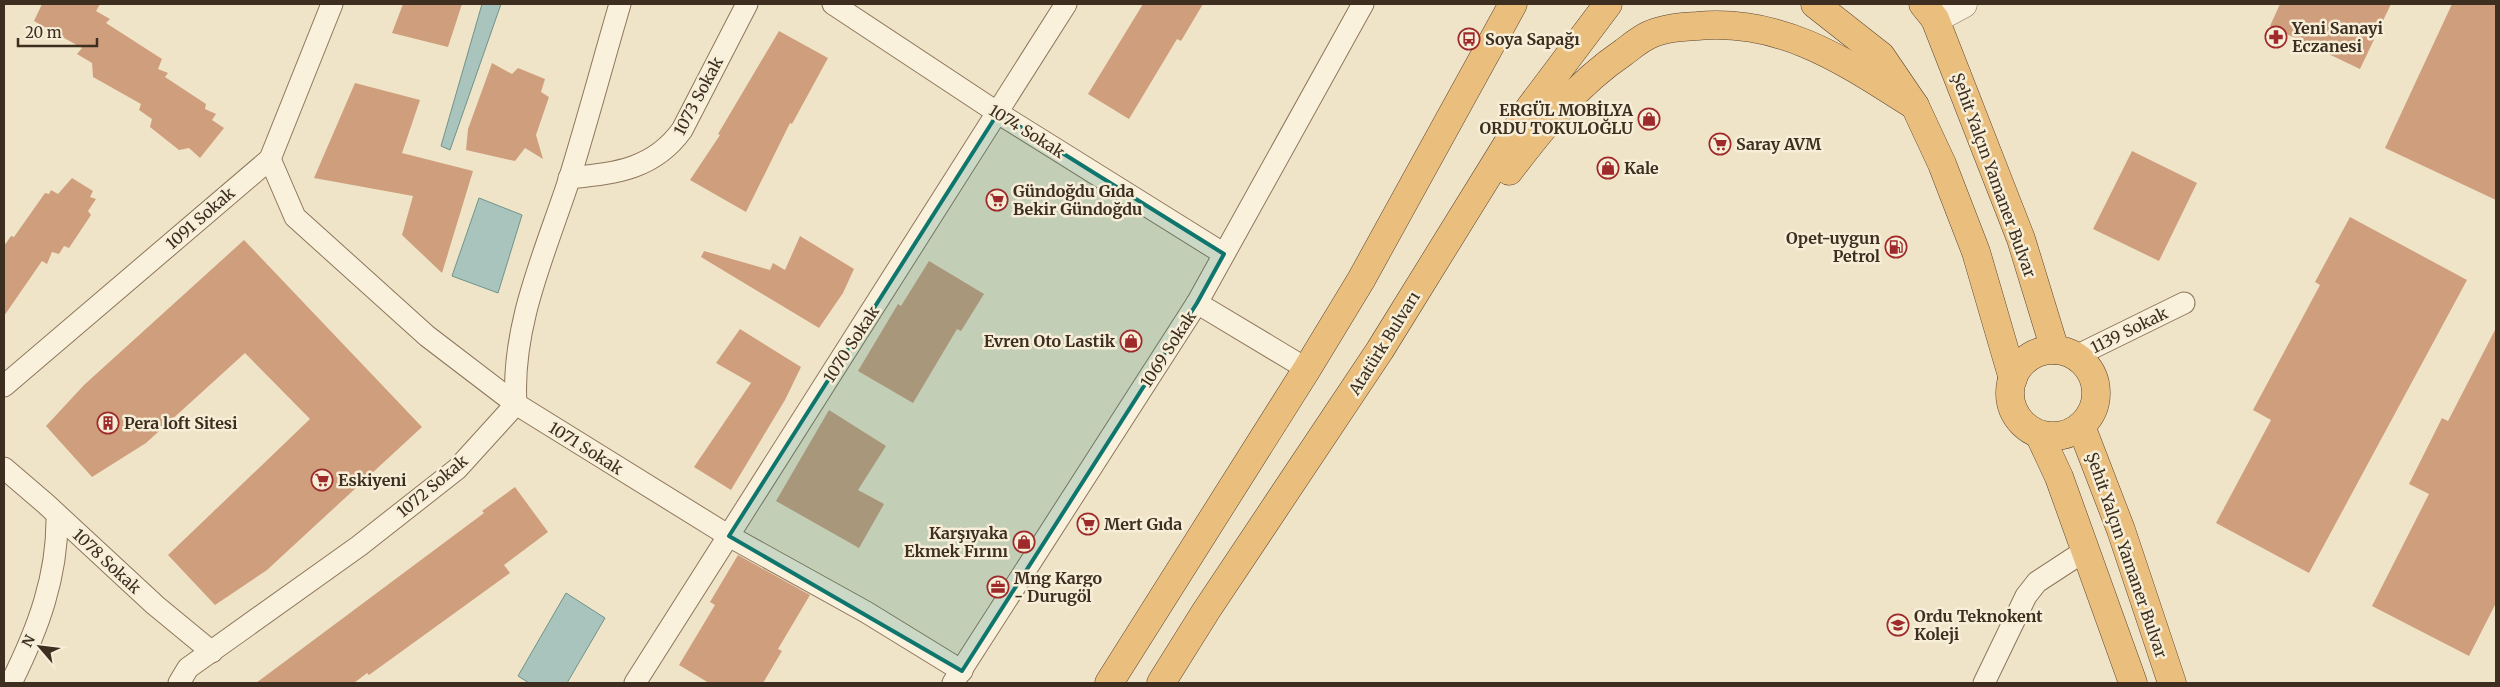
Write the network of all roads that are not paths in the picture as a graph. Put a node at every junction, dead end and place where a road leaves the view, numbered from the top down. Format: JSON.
{"nodes":[{"id":1,"x":332,"y":4,"type":"edge"},
{"id":2,"x":620,"y":4,"type":"edge"},
{"id":3,"x":747,"y":4,"type":"edge"},
{"id":4,"x":833,"y":4,"type":"edge"},
{"id":5,"x":1066,"y":4,"type":"edge"},
{"id":6,"x":1363,"y":4,"type":"edge"},
{"id":7,"x":1513,"y":4,"type":"edge"},
{"id":8,"x":1608,"y":4,"type":"edge"},
{"id":9,"x":1814,"y":4,"type":"edge"},
{"id":10,"x":1963,"y":4,"type":"edge"},
{"id":11,"x":1929,"y":11,"type":"edge"},
{"id":12,"x":1915,"y":106,"type":"junction"},
{"id":13,"x":998,"y":113,"type":"junction"},
{"id":14,"x":270,"y":159,"type":"junction"},
{"id":15,"x":569,"y":178,"type":"junction"},
{"id":16,"x":1224,"y":254,"type":"junction"},
{"id":17,"x":1422,"y":282,"type":"junction"},
{"id":18,"x":1198,"y":302,"type":"junction"},
{"id":19,"x":2184,"y":303,"type":"dead end"},
{"id":20,"x":2064,"y":354,"type":"junction"},
{"id":21,"x":1307,"y":369,"type":"junction"},
{"id":22,"x":2013,"y":379,"type":"junction"},
{"id":23,"x":4,"y":386,"type":"edge"},
{"id":24,"x":516,"y":404,"type":"junction"},
{"id":25,"x":2081,"y":426,"type":"junction"},
{"id":26,"x":2039,"y":434,"type":"junction"},
{"id":27,"x":4,"y":468,"type":"edge"},
{"id":28,"x":57,"y":515,"type":"junction"},
{"id":29,"x":729,"y":536,"type":"junction"},
{"id":30,"x":2086,"y":550,"type":"junction"},
{"id":31,"x":212,"y":652,"type":"junction"},
{"id":32,"x":957,"y":677,"type":"edge"},
{"id":33,"x":11,"y":683,"type":"edge"},
{"id":34,"x":179,"y":683,"type":"edge"},
{"id":35,"x":635,"y":683,"type":"edge"},
{"id":36,"x":1109,"y":683,"type":"edge"},
{"id":37,"x":1161,"y":683,"type":"edge"},
{"id":38,"x":1984,"y":683,"type":"edge"},
{"id":39,"x":2133,"y":683,"type":"edge"},
{"id":40,"x":2172,"y":683,"type":"edge"}],
"edges":[{"from":1,"to":14,"type":"street","name":"1091 Sokak"},
{"from":2,"to":15,"type":"street"},
{"from":3,"to":15,"type":"street","name":"1073 Sokak"},
{"from":4,"to":13,"type":"street","name":"1074 Sokak"},
{"from":5,"to":13,"type":"street","name":"1070 Sokak"},
{"from":6,"to":16,"type":"street","name":"1069 Sokak"},
{"from":7,"to":21,"type":"highway"},
{"from":8,"to":17,"type":"highway","name":"Atatürk Bulvarı"},
{"from":9,"to":12,"type":"highway"},
{"from":10,"to":11,"type":"street"},
{"from":11,"to":20,"type":"highway","name":"Şehit Yalçın Yamaner Bulvar"},
{"from":12,"to":17,"type":"highway"},
{"from":12,"to":22,"type":"highway"},
{"from":13,"to":16,"type":"street","name":"1074 Sokak"},
{"from":13,"to":29,"type":"street","name":"1070 Sokak"},
{"from":14,"to":23,"type":"street","name":"1091 Sokak"},
{"from":14,"to":24,"type":"street","name":"1071 Sokak"},
{"from":15,"to":24,"type":"street"},
{"from":16,"to":18,"type":"street","name":"1069 Sokak"},
{"from":17,"to":37,"type":"highway","name":"Atatürk Bulvarı"},
{"from":18,"to":21,"type":"street"},
{"from":18,"to":32,"type":"street","name":"1069 Sokak"},
{"from":19,"to":20,"type":"street","name":"1139 Sokak"},
{"from":20,"to":22,"type":"highway"},
{"from":20,"to":25,"type":"highway"},
{"from":21,"to":36,"type":"highway"},
{"from":22,"to":26,"type":"highway"},
{"from":24,"to":29,"type":"street","name":"1071 Sokak"},
{"from":24,"to":31,"type":"street","name":"1072 Sokak"},
{"from":25,"to":26,"type":"highway"},
{"from":25,"to":40,"type":"highway","name":"Şehit Yalçın Yamaner Bulvar"},
{"from":26,"to":30,"type":"highway"},
{"from":27,"to":28,"type":"street","name":"1078 Sokak"},
{"from":28,"to":31,"type":"street","name":"1078 Sokak"},
{"from":28,"to":33,"type":"street"},
{"from":29,"to":32,"type":"street","name":"1071 Sokak"},
{"from":29,"to":35,"type":"street","name":"1070 Sokak"},
{"from":30,"to":38,"type":"street"},
{"from":30,"to":39,"type":"highway"},
{"from":31,"to":34,"type":"street","name":"1072 Sokak"}]}
